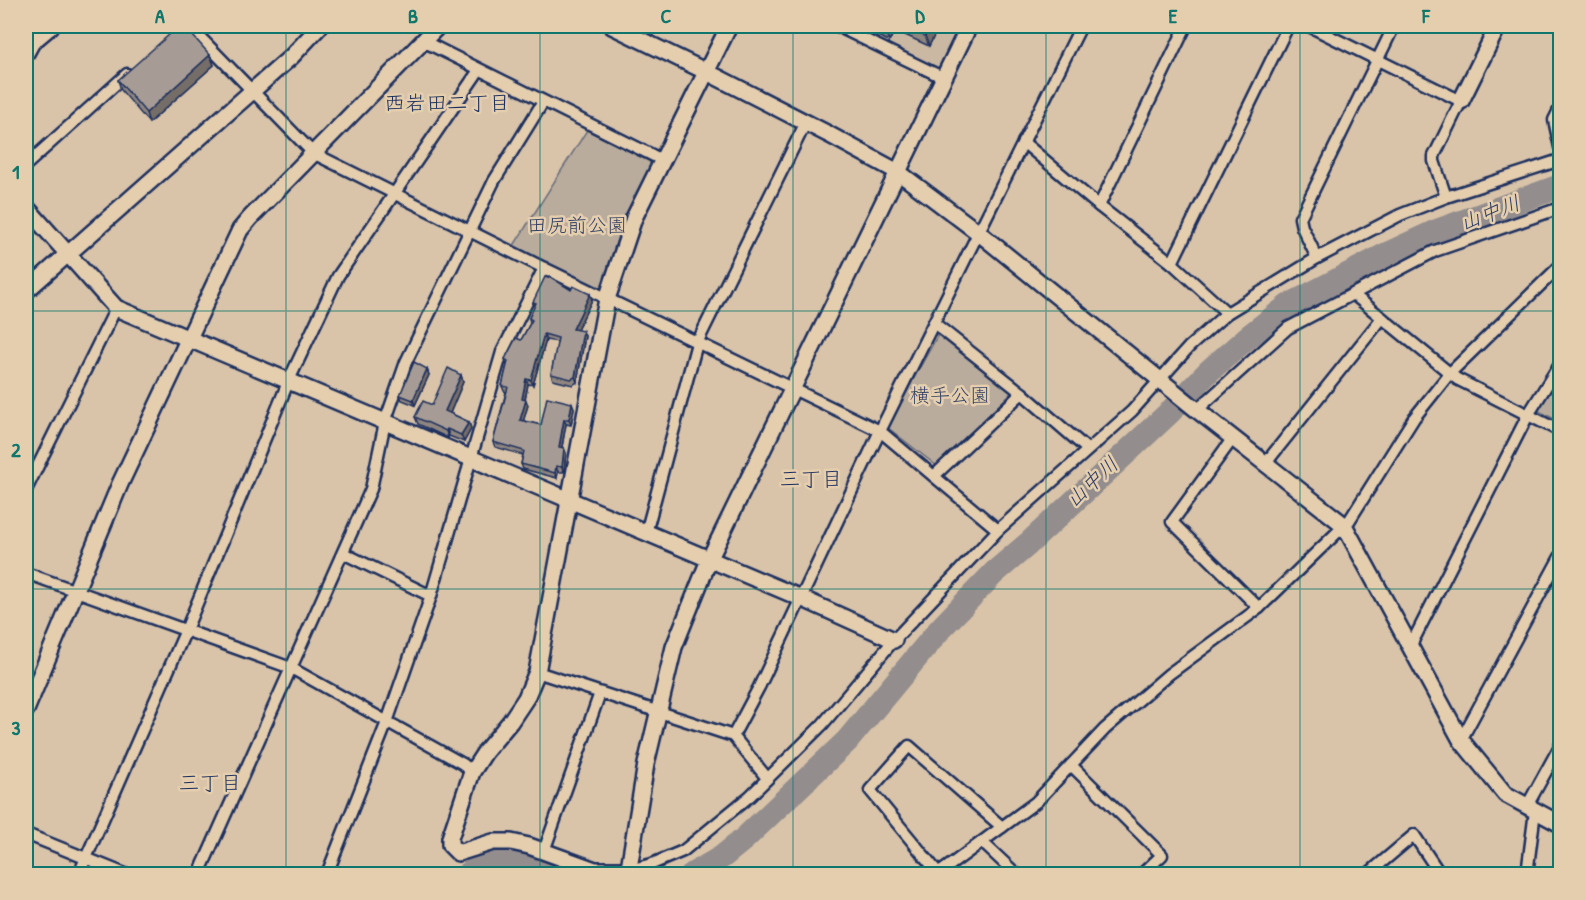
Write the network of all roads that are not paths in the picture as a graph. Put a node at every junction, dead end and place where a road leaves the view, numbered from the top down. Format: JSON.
{"nodes":[{"id":1,"x":51,"y":26,"type":"edge"},
{"id":2,"x":189,"y":26,"type":"edge"},
{"id":3,"x":320,"y":26,"type":"edge"},
{"id":4,"x":438,"y":26,"type":"edge"},
{"id":5,"x":612,"y":26,"type":"edge"},
{"id":6,"x":729,"y":26,"type":"edge"},
{"id":7,"x":837,"y":26,"type":"edge"},
{"id":8,"x":969,"y":26,"type":"edge"},
{"id":9,"x":1081,"y":26,"type":"edge"},
{"id":10,"x":1186,"y":26,"type":"edge"},
{"id":11,"x":1288,"y":26,"type":"edge"},
{"id":12,"x":1309,"y":26,"type":"edge"},
{"id":13,"x":1394,"y":26,"type":"edge"},
{"id":14,"x":1498,"y":26,"type":"edge"},
{"id":15,"x":423,"y":42,"type":"junction"},
{"id":16,"x":26,"y":53,"type":"edge"},
{"id":17,"x":1377,"y":59,"type":"junction"},
{"id":18,"x":138,"y":64,"type":"edge"},
{"id":19,"x":479,"y":70,"type":"junction"},
{"id":20,"x":708,"y":72,"type":"junction"},
{"id":21,"x":944,"y":78,"type":"junction"},
{"id":22,"x":252,"y":93,"type":"junction"},
{"id":23,"x":1461,"y":101,"type":"junction"},
{"id":24,"x":543,"y":102,"type":"junction"},
{"id":25,"x":1560,"y":108,"type":"edge"},
{"id":26,"x":806,"y":122,"type":"junction"},
{"id":27,"x":1023,"y":142,"type":"junction"},
{"id":28,"x":1560,"y":147,"type":"edge"},
{"id":29,"x":313,"y":153,"type":"junction"},
{"id":30,"x":1560,"y":159,"type":"edge"},
{"id":31,"x":664,"y":161,"type":"junction"},
{"id":32,"x":26,"y":165,"type":"edge"},
{"id":33,"x":897,"y":172,"type":"junction"},
{"id":34,"x":392,"y":194,"type":"junction"},
{"id":35,"x":1446,"y":197,"type":"junction"},
{"id":36,"x":1099,"y":206,"type":"junction"},
{"id":37,"x":26,"y":207,"type":"edge"},
{"id":38,"x":1560,"y":208,"type":"edge"},
{"id":39,"x":469,"y":231,"type":"junction"},
{"id":40,"x":979,"y":233,"type":"junction"},
{"id":41,"x":68,"y":254,"type":"junction"},
{"id":42,"x":1317,"y":258,"type":"junction"},
{"id":43,"x":1172,"y":263,"type":"junction"},
{"id":44,"x":1560,"y":266,"type":"edge"},
{"id":45,"x":544,"y":268,"type":"junction"},
{"id":46,"x":26,"y":291,"type":"edge"},
{"id":47,"x":1354,"y":295,"type":"junction"},
{"id":48,"x":607,"y":298,"type":"junction"},
{"id":49,"x":116,"y":308,"type":"junction"},
{"id":50,"x":1227,"y":314,"type":"junction"},
{"id":51,"x":1382,"y":318,"type":"junction"},
{"id":52,"x":934,"y":323,"type":"junction"},
{"id":53,"x":188,"y":339,"type":"junction"},
{"id":54,"x":697,"y":343,"type":"junction"},
{"id":55,"x":1560,"y":364,"type":"edge"},
{"id":56,"x":1450,"y":373,"type":"junction"},
{"id":57,"x":289,"y":380,"type":"junction"},
{"id":58,"x":1162,"y":382,"type":"junction"},
{"id":59,"x":793,"y":389,"type":"junction"},
{"id":60,"x":1022,"y":393,"type":"junction"},
{"id":61,"x":1195,"y":409,"type":"junction"},
{"id":62,"x":1528,"y":415,"type":"junction"},
{"id":63,"x":385,"y":423,"type":"junction"},
{"id":64,"x":880,"y":431,"type":"junction"},
{"id":65,"x":1560,"y":431,"type":"edge"},
{"id":66,"x":1233,"y":438,"type":"junction"},
{"id":67,"x":1087,"y":449,"type":"junction"},
{"id":68,"x":472,"y":460,"type":"junction"},
{"id":69,"x":1265,"y":464,"type":"junction"},
{"id":70,"x":934,"y":476,"type":"junction"},
{"id":71,"x":26,"y":489,"type":"edge"},
{"id":72,"x":569,"y":500,"type":"junction"},
{"id":73,"x":1344,"y":525,"type":"junction"},
{"id":74,"x":998,"y":530,"type":"junction"},
{"id":75,"x":646,"y":533,"type":"junction"},
{"id":76,"x":343,"y":553,"type":"junction"},
{"id":77,"x":1560,"y":557,"type":"edge"},
{"id":78,"x":709,"y":560,"type":"junction"},
{"id":79,"x":26,"y":573,"type":"edge"},
{"id":80,"x":76,"y":591,"type":"junction"},
{"id":81,"x":431,"y":596,"type":"junction"},
{"id":82,"x":801,"y":598,"type":"junction"},
{"id":83,"x":1259,"y":608,"type":"junction"},
{"id":84,"x":186,"y":630,"type":"junction"},
{"id":85,"x":894,"y":640,"type":"junction"},
{"id":86,"x":1410,"y":647,"type":"junction"},
{"id":87,"x":291,"y":668,"type":"junction"},
{"id":88,"x":537,"y":672,"type":"junction"},
{"id":89,"x":600,"y":693,"type":"junction"},
{"id":90,"x":26,"y":710,"type":"edge"},
{"id":91,"x":657,"y":713,"type":"junction"},
{"id":92,"x":387,"y":722,"type":"junction"},
{"id":93,"x":733,"y":736,"type":"junction"},
{"id":94,"x":1461,"y":740,"type":"junction"},
{"id":95,"x":1560,"y":746,"type":"edge"},
{"id":96,"x":1071,"y":765,"type":"junction"},
{"id":97,"x":472,"y":772,"type":"junction"},
{"id":98,"x":767,"y":778,"type":"junction"},
{"id":99,"x":1531,"y":808,"type":"junction"},
{"id":100,"x":1560,"y":824,"type":"edge"},
{"id":101,"x":1002,"y":827,"type":"junction"},
{"id":102,"x":26,"y":834,"type":"edge"},
{"id":103,"x":982,"y":842,"type":"junction"},
{"id":104,"x":544,"y":851,"type":"junction"},
{"id":105,"x":86,"y":858,"type":"junction"},
{"id":106,"x":628,"y":872,"type":"edge"},
{"id":107,"x":79,"y":874,"type":"edge"},
{"id":108,"x":125,"y":874,"type":"edge"},
{"id":109,"x":199,"y":874,"type":"edge"},
{"id":110,"x":327,"y":874,"type":"edge"},
{"id":111,"x":939,"y":874,"type":"edge"},
{"id":112,"x":1016,"y":874,"type":"edge"},
{"id":113,"x":1142,"y":874,"type":"edge"},
{"id":114,"x":1368,"y":874,"type":"edge"},
{"id":115,"x":1440,"y":874,"type":"edge"},
{"id":116,"x":1527,"y":874,"type":"edge"}],
"edges":[{"from":1,"to":16,"type":"street"},
{"from":2,"to":22,"type":"street"},
{"from":3,"to":22,"type":"street"},
{"from":4,"to":15,"type":"street"},
{"from":5,"to":20,"type":"street"},
{"from":6,"to":20,"type":"street"},
{"from":7,"to":21,"type":"street"},
{"from":8,"to":21,"type":"street"},
{"from":9,"to":27,"type":"street"},
{"from":10,"to":36,"type":"street"},
{"from":11,"to":43,"type":"street"},
{"from":12,"to":17,"type":"street"},
{"from":13,"to":17,"type":"street"},
{"from":14,"to":23,"type":"street"},
{"from":15,"to":19,"type":"street"},
{"from":15,"to":29,"type":"street"},
{"from":17,"to":23,"type":"street"},
{"from":17,"to":42,"type":"street"},
{"from":18,"to":32,"type":"street"},
{"from":19,"to":24,"type":"street"},
{"from":19,"to":34,"type":"street"},
{"from":20,"to":26,"type":"street"},
{"from":20,"to":31,"type":"street"},
{"from":21,"to":33,"type":"street"},
{"from":22,"to":29,"type":"street"},
{"from":22,"to":41,"type":"street"},
{"from":23,"to":35,"type":"street"},
{"from":24,"to":31,"type":"street"},
{"from":24,"to":39,"type":"street"},
{"from":25,"to":28,"type":"street"},
{"from":26,"to":33,"type":"street"},
{"from":26,"to":54,"type":"street"},
{"from":27,"to":36,"type":"street"},
{"from":27,"to":40,"type":"street"},
{"from":29,"to":34,"type":"street"},
{"from":29,"to":53,"type":"street"},
{"from":30,"to":35,"type":"street"},
{"from":31,"to":48,"type":"street"},
{"from":33,"to":40,"type":"street"},
{"from":33,"to":59,"type":"street"},
{"from":34,"to":39,"type":"street"},
{"from":34,"to":57,"type":"street"},
{"from":35,"to":42,"type":"street"},
{"from":36,"to":43,"type":"street"},
{"from":37,"to":41,"type":"street"},
{"from":38,"to":47,"type":"street"},
{"from":39,"to":45,"type":"street"},
{"from":39,"to":63,"type":"street"},
{"from":40,"to":52,"type":"street"},
{"from":40,"to":58,"type":"street"},
{"from":41,"to":46,"type":"street"},
{"from":41,"to":49,"type":"street"},
{"from":42,"to":50,"type":"street"},
{"from":43,"to":50,"type":"street"},
{"from":44,"to":56,"type":"street"},
{"from":45,"to":48,"type":"street"},
{"from":45,"to":68,"type":"street"},
{"from":47,"to":51,"type":"street"},
{"from":47,"to":61,"type":"street"},
{"from":48,"to":54,"type":"street"},
{"from":48,"to":72,"type":"street"},
{"from":49,"to":53,"type":"street"},
{"from":49,"to":71,"type":"street"},
{"from":50,"to":58,"type":"street"},
{"from":51,"to":56,"type":"street"},
{"from":51,"to":69,"type":"street"},
{"from":52,"to":60,"type":"street"},
{"from":52,"to":64,"type":"street"},
{"from":53,"to":57,"type":"street"},
{"from":53,"to":80,"type":"street"},
{"from":54,"to":59,"type":"street"},
{"from":54,"to":75,"type":"street"},
{"from":55,"to":62,"type":"street"},
{"from":56,"to":62,"type":"street"},
{"from":56,"to":73,"type":"street"},
{"from":57,"to":63,"type":"street"},
{"from":57,"to":84,"type":"street"},
{"from":58,"to":61,"type":"street"},
{"from":58,"to":67,"type":"street"},
{"from":59,"to":64,"type":"street"},
{"from":59,"to":78,"type":"street"},
{"from":60,"to":67,"type":"street"},
{"from":60,"to":70,"type":"street"},
{"from":61,"to":66,"type":"street"},
{"from":62,"to":65,"type":"street"},
{"from":62,"to":86,"type":"street"},
{"from":63,"to":68,"type":"street"},
{"from":63,"to":76,"type":"street"},
{"from":64,"to":70,"type":"street"},
{"from":64,"to":82,"type":"street"},
{"from":66,"to":69,"type":"street"},
{"from":66,"to":83,"type":"street"},
{"from":67,"to":74,"type":"street"},
{"from":68,"to":72,"type":"street"},
{"from":68,"to":81,"type":"street"},
{"from":69,"to":73,"type":"street"},
{"from":70,"to":74,"type":"street"},
{"from":72,"to":75,"type":"street"},
{"from":72,"to":88,"type":"street"},
{"from":73,"to":83,"type":"street"},
{"from":73,"to":86,"type":"street"},
{"from":74,"to":85,"type":"street"},
{"from":75,"to":78,"type":"street"},
{"from":76,"to":81,"type":"street"},
{"from":76,"to":87,"type":"street"},
{"from":77,"to":94,"type":"street"},
{"from":78,"to":82,"type":"street"},
{"from":78,"to":91,"type":"street"},
{"from":79,"to":80,"type":"street"},
{"from":80,"to":84,"type":"street"},
{"from":80,"to":90,"type":"street"},
{"from":81,"to":92,"type":"street"},
{"from":82,"to":85,"type":"street"},
{"from":82,"to":93,"type":"street"},
{"from":83,"to":96,"type":"street"},
{"from":84,"to":87,"type":"street"},
{"from":84,"to":105,"type":"street"},
{"from":85,"to":98,"type":"street"},
{"from":86,"to":94,"type":"street"},
{"from":87,"to":92,"type":"street"},
{"from":87,"to":109,"type":"street"},
{"from":88,"to":89,"type":"street"},
{"from":88,"to":97,"type":"street"},
{"from":89,"to":91,"type":"street"},
{"from":89,"to":104,"type":"street"},
{"from":91,"to":93,"type":"street"},
{"from":91,"to":106,"type":"street"},
{"from":92,"to":97,"type":"street"},
{"from":92,"to":110,"type":"street"},
{"from":93,"to":98,"type":"street"},
{"from":94,"to":99,"type":"street"},
{"from":95,"to":99,"type":"street"},
{"from":96,"to":101,"type":"street"},
{"from":96,"to":113,"type":"street"},
{"from":97,"to":104,"type":"street"},
{"from":98,"to":106,"type":"street"},
{"from":99,"to":100,"type":"street"},
{"from":99,"to":116,"type":"street"},
{"from":101,"to":103,"type":"street"},
{"from":101,"to":111,"type":"street"},
{"from":102,"to":105,"type":"street"},
{"from":103,"to":111,"type":"street"},
{"from":103,"to":112,"type":"street"},
{"from":104,"to":106,"type":"street"},
{"from":105,"to":107,"type":"street"},
{"from":105,"to":108,"type":"street"},
{"from":114,"to":115,"type":"street"}]}
